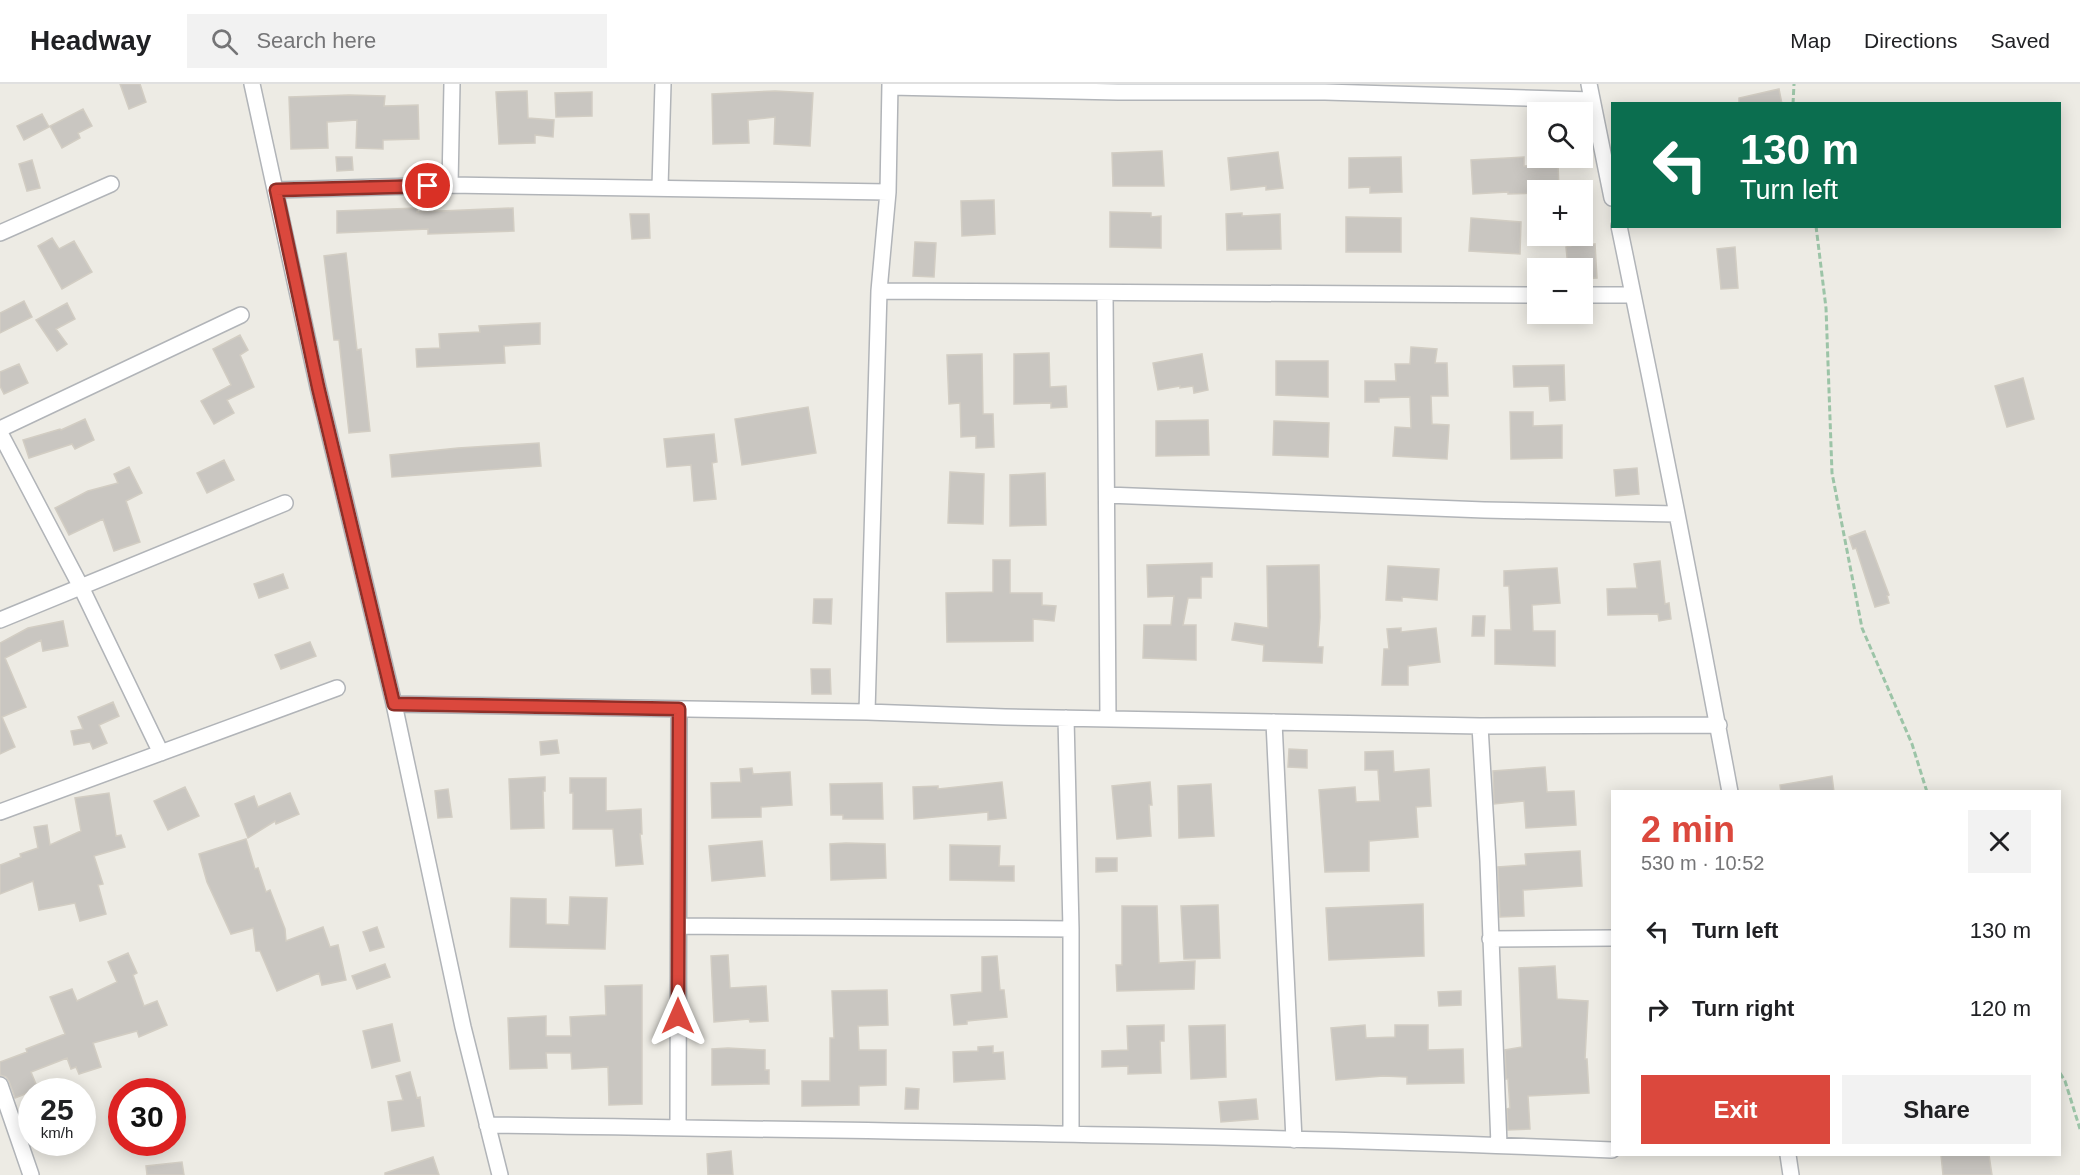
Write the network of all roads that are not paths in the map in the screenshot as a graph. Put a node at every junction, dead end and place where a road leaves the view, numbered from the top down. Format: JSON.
{"nodes":[{"id":1,"x":252,"y":84,"type":"edge"},
{"id":2,"x":452,"y":84,"type":"edge"},
{"id":3,"x":663,"y":84,"type":"edge"},
{"id":4,"x":1588,"y":84,"type":"edge"},
{"id":5,"x":890,"y":86,"type":"edge"},
{"id":6,"x":1118,"y":88,"type":"edge"},
{"id":7,"x":1325,"y":88,"type":"edge"},
{"id":8,"x":1592,"y":100,"type":"junction"},
{"id":9,"x":111,"y":184,"type":"dead end"},
{"id":10,"x":450,"y":185,"type":"junction"},
{"id":11,"x":660,"y":187,"type":"junction"},
{"id":12,"x":276,"y":190,"type":"junction"},
{"id":13,"x":888,"y":192,"type":"junction"},
{"id":14,"x":1611,"y":193,"type":"edge"},
{"id":15,"x":1618,"y":228,"type":"edge"},
{"id":16,"x":0,"y":233,"type":"edge"},
{"id":17,"x":879,"y":291,"type":"junction"},
{"id":18,"x":1105,"y":293,"type":"junction"},
{"id":19,"x":1527,"y":295,"type":"edge"},
{"id":20,"x":1593,"y":295,"type":"edge"},
{"id":21,"x":1633,"y":295,"type":"junction"},
{"id":22,"x":241,"y":315,"type":"dead end"},
{"id":23,"x":0,"y":431,"type":"edge"},
{"id":24,"x":1107,"y":495,"type":"junction"},
{"id":25,"x":285,"y":503,"type":"dead end"},
{"id":26,"x":1676,"y":514,"type":"junction"},
{"id":27,"x":81,"y":587,"type":"junction"},
{"id":28,"x":0,"y":620,"type":"edge"},
{"id":29,"x":337,"y":688,"type":"dead end"},
{"id":30,"x":394,"y":704,"type":"junction"},
{"id":31,"x":679,"y":709,"type":"junction"},
{"id":32,"x":867,"y":712,"type":"junction"},
{"id":33,"x":1066,"y":718,"type":"junction"},
{"id":34,"x":1108,"y":718,"type":"junction"},
{"id":35,"x":1274,"y":722,"type":"junction"},
{"id":36,"x":1719,"y":724,"type":"junction"},
{"id":37,"x":1480,"y":726,"type":"junction"},
{"id":38,"x":161,"y":753,"type":"junction"},
{"id":39,"x":1730,"y":790,"type":"edge"},
{"id":40,"x":0,"y":812,"type":"edge"},
{"id":41,"x":679,"y":926,"type":"junction"},
{"id":42,"x":1071,"y":929,"type":"junction"},
{"id":43,"x":1611,"y":938,"type":"edge"},
{"id":44,"x":1490,"y":939,"type":"junction"},
{"id":45,"x":0,"y":1085,"type":"edge"},
{"id":46,"x":487,"y":1125,"type":"junction"},
{"id":47,"x":678,"y":1128,"type":"junction"},
{"id":48,"x":1071,"y":1134,"type":"junction"},
{"id":49,"x":1294,"y":1140,"type":"junction"},
{"id":50,"x":1499,"y":1145,"type":"junction"},
{"id":51,"x":1611,"y":1150,"type":"edge"},
{"id":52,"x":1788,"y":1156,"type":"edge"},
{"id":53,"x":30,"y":1175,"type":"edge"},
{"id":54,"x":500,"y":1175,"type":"edge"},
{"id":55,"x":1791,"y":1175,"type":"edge"}],
"edges":[{"from":1,"to":12,"type":"street"},
{"from":2,"to":10,"type":"street"},
{"from":3,"to":11,"type":"street"},
{"from":4,"to":8,"type":"street"},
{"from":5,"to":6,"type":"street"},
{"from":5,"to":13,"type":"street"},
{"from":6,"to":7,"type":"street"},
{"from":7,"to":8,"type":"street"},
{"from":8,"to":14,"type":"street"},
{"from":9,"to":16,"type":"street"},
{"from":10,"to":11,"type":"street"},
{"from":10,"to":12,"type":"street"},
{"from":11,"to":13,"type":"street"},
{"from":12,"to":30,"type":"street"},
{"from":13,"to":17,"type":"street"},
{"from":15,"to":21,"type":"street"},
{"from":17,"to":18,"type":"street"},
{"from":17,"to":32,"type":"street"},
{"from":18,"to":19,"type":"street"},
{"from":18,"to":24,"type":"street"},
{"from":20,"to":21,"type":"street"},
{"from":21,"to":26,"type":"street"},
{"from":22,"to":23,"type":"street"},
{"from":23,"to":27,"type":"street"},
{"from":24,"to":26,"type":"street"},
{"from":24,"to":34,"type":"street"},
{"from":25,"to":27,"type":"street"},
{"from":26,"to":36,"type":"street"},
{"from":27,"to":28,"type":"street"},
{"from":27,"to":38,"type":"street"},
{"from":29,"to":38,"type":"street"},
{"from":30,"to":31,"type":"street"},
{"from":30,"to":46,"type":"street"},
{"from":31,"to":32,"type":"street"},
{"from":31,"to":41,"type":"street"},
{"from":32,"to":33,"type":"street"},
{"from":33,"to":34,"type":"street"},
{"from":33,"to":42,"type":"street"},
{"from":34,"to":35,"type":"street"},
{"from":35,"to":37,"type":"street"},
{"from":35,"to":49,"type":"street"},
{"from":36,"to":37,"type":"street"},
{"from":36,"to":39,"type":"street"},
{"from":37,"to":44,"type":"street"},
{"from":38,"to":40,"type":"street"},
{"from":41,"to":42,"type":"street"},
{"from":41,"to":47,"type":"street"},
{"from":42,"to":48,"type":"street"},
{"from":43,"to":44,"type":"street"},
{"from":44,"to":50,"type":"street"},
{"from":45,"to":53,"type":"street"},
{"from":46,"to":47,"type":"street"},
{"from":46,"to":54,"type":"street"},
{"from":47,"to":48,"type":"street"},
{"from":48,"to":49,"type":"street"},
{"from":49,"to":50,"type":"street"},
{"from":50,"to":51,"type":"street"},
{"from":52,"to":55,"type":"street"}]}
